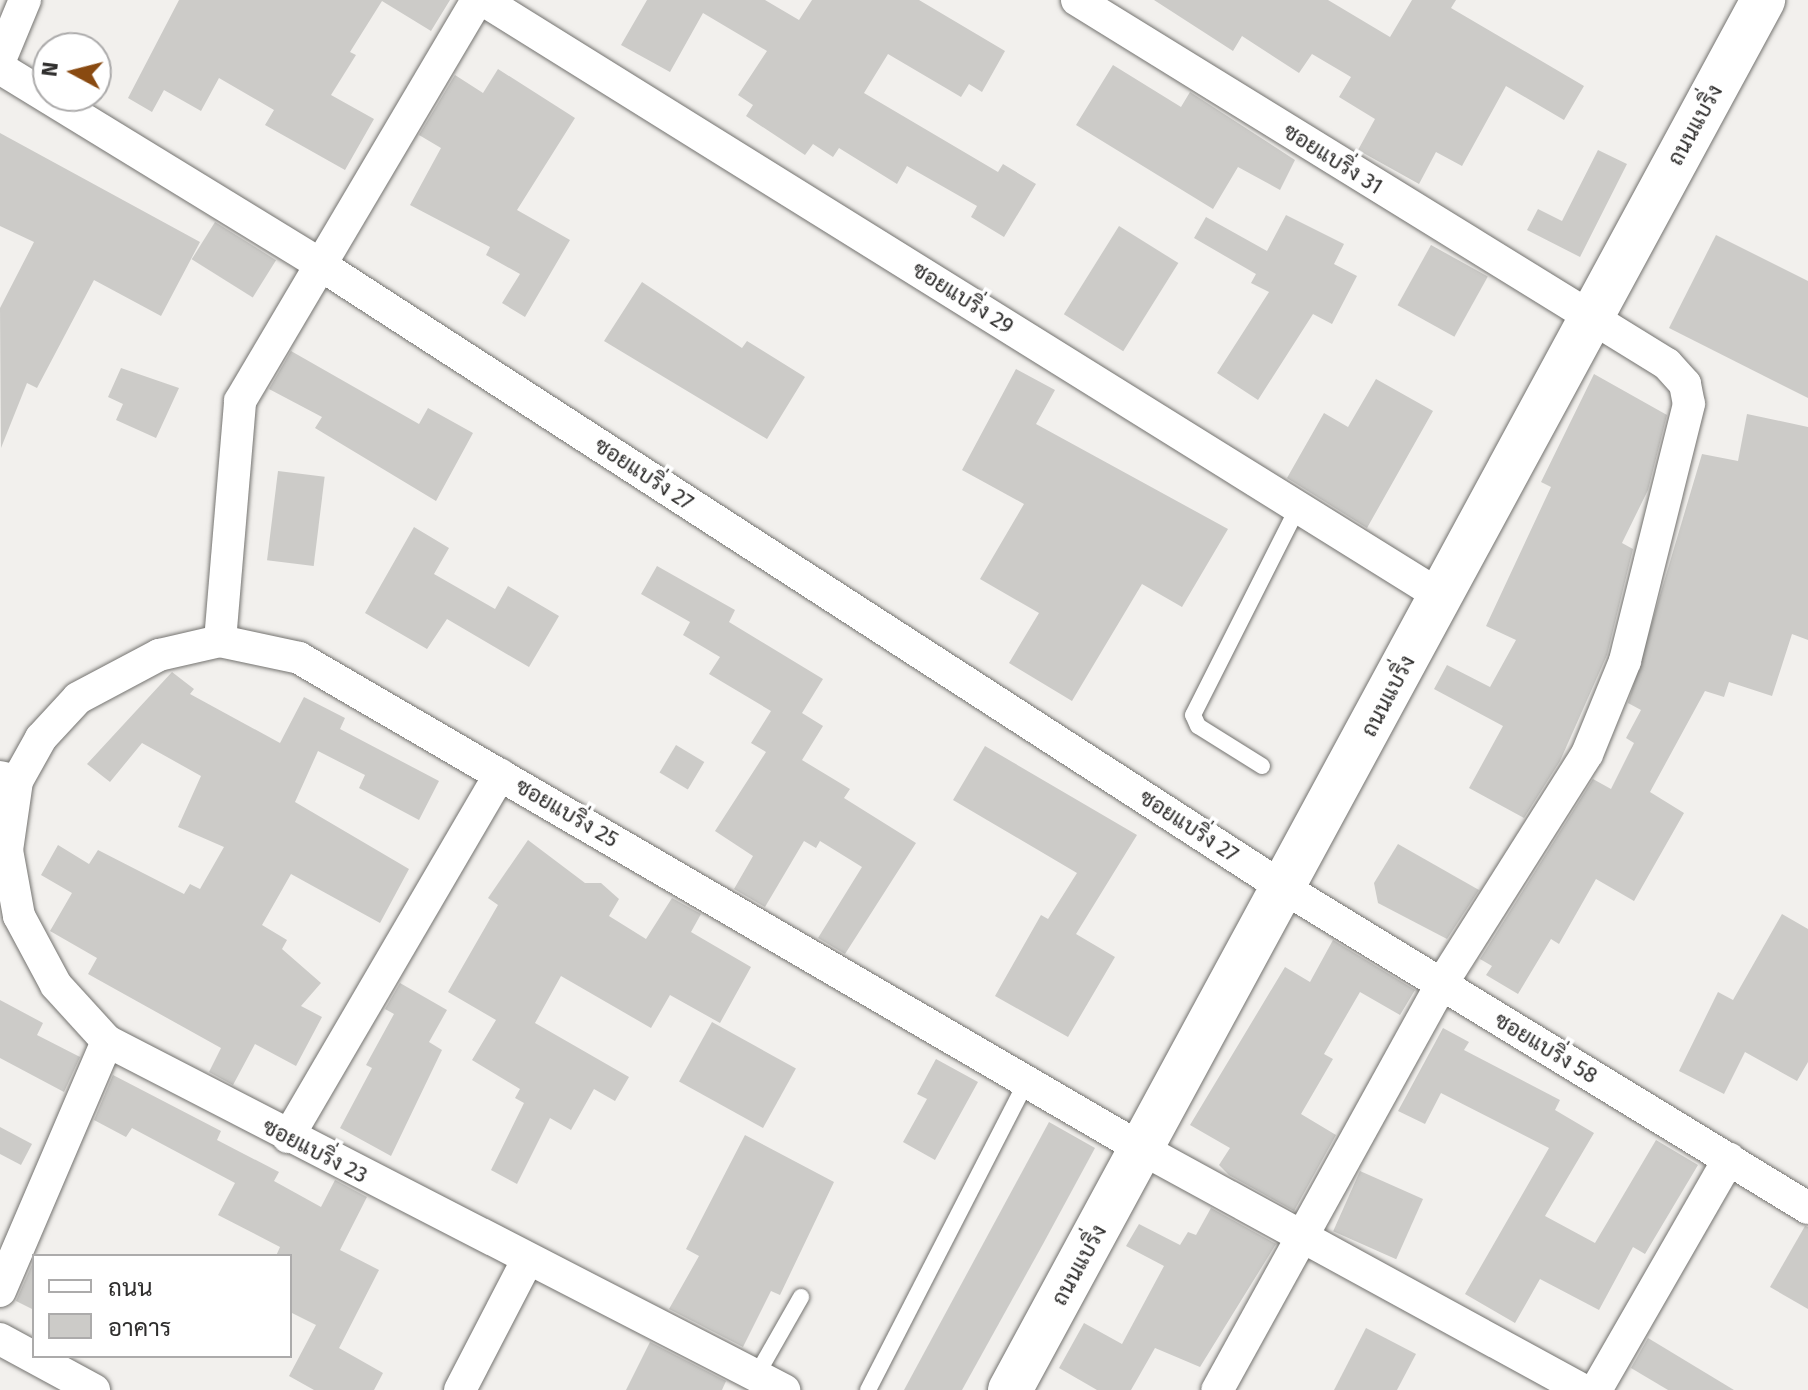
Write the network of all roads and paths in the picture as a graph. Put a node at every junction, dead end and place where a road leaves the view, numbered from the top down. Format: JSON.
{"nodes":[{"id":1,"x":25,"y":0,"type":"edge"},
{"id":2,"x":477,"y":0,"type":"edge"},
{"id":3,"x":483,"y":0,"type":"edge"},
{"id":4,"x":1077,"y":0,"type":"edge"},
{"id":5,"x":1763,"y":0,"type":"edge"},
{"id":6,"x":0,"y":60,"type":"edge"},
{"id":7,"x":0,"y":68,"type":"edge"},
{"id":8,"x":316,"y":262,"type":"junction"},
{"id":9,"x":1590,"y":317,"type":"junction"},
{"id":10,"x":1298,"y":507,"type":"junction"},
{"id":11,"x":1442,"y":597,"type":"junction"},
{"id":12,"x":220,"y":641,"type":"junction"},
{"id":13,"x":1262,"y":766,"type":"dead end"},
{"id":14,"x":500,"y":774,"type":"junction"},
{"id":15,"x":9,"y":779,"type":"edge"},
{"id":16,"x":1284,"y":888,"type":"junction"},
{"id":17,"x":1441,"y":985,"type":"junction"},
{"id":18,"x":107,"y":1041,"type":"junction"},
{"id":19,"x":1026,"y":1082,"type":"junction"},
{"id":20,"x":288,"y":1137,"type":"junction"},
{"id":21,"x":1142,"y":1149,"type":"junction"},
{"id":22,"x":1729,"y":1159,"type":"junction"},
{"id":23,"x":1808,"y":1208,"type":"edge"},
{"id":24,"x":1302,"y":1238,"type":"junction"},
{"id":25,"x":528,"y":1259,"type":"junction"},
{"id":26,"x":0,"y":1291,"type":"edge"},
{"id":27,"x":801,"y":1297,"type":"dead end"},
{"id":28,"x":0,"y":1339,"type":"edge"},
{"id":29,"x":32,"y":1356,"type":"edge"},
{"id":30,"x":35,"y":1358,"type":"edge"},
{"id":31,"x":770,"y":1383,"type":"edge"},
{"id":32,"x":1579,"y":1388,"type":"edge"},
{"id":33,"x":94,"y":1390,"type":"edge"},
{"id":34,"x":460,"y":1390,"type":"edge"},
{"id":35,"x":868,"y":1390,"type":"edge"},
{"id":36,"x":1010,"y":1390,"type":"edge"},
{"id":37,"x":1217,"y":1390,"type":"edge"}],
"edges":[{"from":1,"to":6,"type":"street"},
{"from":2,"to":8,"type":"street"},
{"from":3,"to":10,"type":"street","name":"ซอยแบริ่ง 29"},
{"from":4,"to":9,"type":"street","name":"ซอยแบริ่ง 31"},
{"from":5,"to":9,"type":"main road","name":"ถนนแบริ่ง"},
{"from":7,"to":8,"type":"street","name":"ซอยแบริ่ง 27"},
{"from":8,"to":12,"type":"street"},
{"from":8,"to":16,"type":"street","name":"ซอยแบริ่ง 27"},
{"from":9,"to":11,"type":"main road","name":"ถนนแบริ่ง"},
{"from":9,"to":17,"type":"street","name":"ซอยแบริ่ง 31"},
{"from":10,"to":11,"type":"street","name":"ซอยแบริ่ง 29"},
{"from":10,"to":13,"type":"lane"},
{"from":11,"to":16,"type":"main road","name":"ถนนแบริ่ง"},
{"from":12,"to":14,"type":"street","name":"ซอยแบริ่ง 25"},
{"from":12,"to":15,"type":"street","name":"ซอยแบริ่ง 25"},
{"from":14,"to":19,"type":"street","name":"ซอยแบริ่ง 25"},
{"from":14,"to":20,"type":"street"},
{"from":15,"to":18,"type":"street","name":"ซอยแบริ่ง 23"},
{"from":16,"to":17,"type":"street","name":"ซอยแบริ่ง 58"},
{"from":16,"to":21,"type":"main road","name":"ถนนแบริ่ง"},
{"from":17,"to":22,"type":"street","name":"ซอยแบริ่ง 58"},
{"from":17,"to":24,"type":"street"},
{"from":18,"to":20,"type":"street","name":"ซอยแบริ่ง 23"},
{"from":18,"to":26,"type":"street"},
{"from":19,"to":21,"type":"street","name":"ซอยแบริ่ง 25"},
{"from":19,"to":35,"type":"lane"},
{"from":20,"to":25,"type":"street","name":"ซอยแบริ่ง 23"},
{"from":21,"to":24,"type":"street","name":"ซอยแบริ่ง 25"},
{"from":21,"to":36,"type":"main road","name":"ถนนแบริ่ง"},
{"from":22,"to":23,"type":"street","name":"ซอยแบริ่ง 58"},
{"from":22,"to":32,"type":"street"},
{"from":24,"to":32,"type":"street","name":"ซอยแบริ่ง 25"},
{"from":24,"to":37,"type":"street"},
{"from":25,"to":31,"type":"street","name":"ซอยแบริ่ง 23"},
{"from":25,"to":34,"type":"street"},
{"from":27,"to":31,"type":"lane"},
{"from":28,"to":29,"type":"street"},
{"from":30,"to":33,"type":"street"}]}
